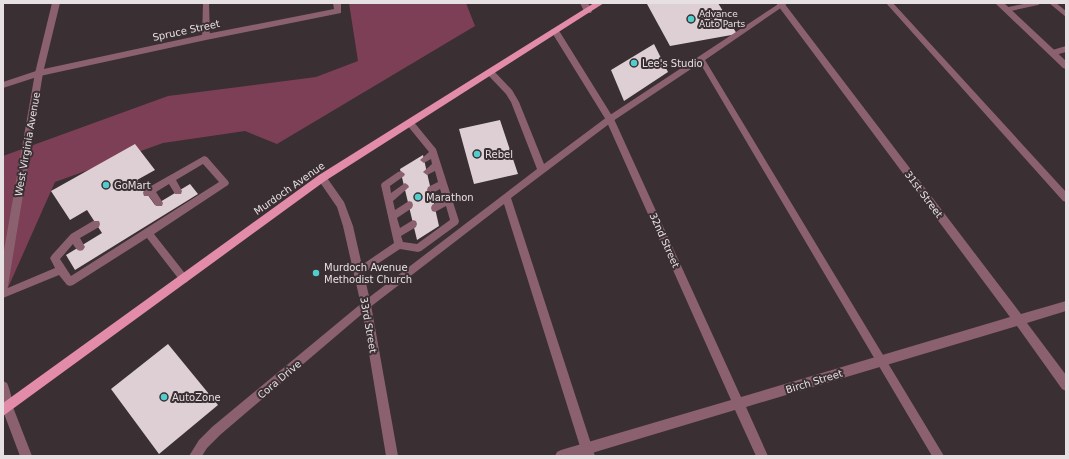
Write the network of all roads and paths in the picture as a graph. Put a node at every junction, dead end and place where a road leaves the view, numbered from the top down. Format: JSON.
{"nodes":[{"id":1,"x":56,"y":3,"type":"edge"},
{"id":2,"x":206,"y":3,"type":"edge"},
{"id":3,"x":600,"y":3,"type":"edge"},
{"id":4,"x":889,"y":3,"type":"edge"},
{"id":5,"x":999,"y":3,"type":"edge"},
{"id":6,"x":1038,"y":3,"type":"edge"},
{"id":7,"x":1052,"y":3,"type":"edge"},
{"id":8,"x":782,"y":4,"type":"edge"},
{"id":9,"x":338,"y":7,"type":"edge"},
{"id":10,"x":586,"y":7,"type":"edge"},
{"id":11,"x":1006,"y":10,"type":"junction"},
{"id":12,"x":1066,"y":15,"type":"edge"},
{"id":13,"x":555,"y":31,"type":"junction"},
{"id":14,"x":206,"y":37,"type":"junction"},
{"id":15,"x":1066,"y":50,"type":"edge"},
{"id":16,"x":1052,"y":53,"type":"junction"},
{"id":17,"x":702,"y":59,"type":"junction"},
{"id":18,"x":1066,"y":66,"type":"edge"},
{"id":19,"x":490,"y":72,"type":"junction"},
{"id":20,"x":39,"y":73,"type":"junction"},
{"id":21,"x":3,"y":85,"type":"edge"},
{"id":22,"x":610,"y":119,"type":"junction"},
{"id":23,"x":410,"y":123,"type":"junction"},
{"id":24,"x":433,"y":154,"type":"junction"},
{"id":25,"x":424,"y":160,"type":"dead end"},
{"id":26,"x":437,"y":165,"type":"junction"},
{"id":27,"x":542,"y":170,"type":"junction"},
{"id":28,"x":427,"y":172,"type":"dead end"},
{"id":29,"x":402,"y":174,"type":"dead end"},
{"id":30,"x":322,"y":178,"type":"junction"},
{"id":31,"x":171,"y":180,"type":"junction"},
{"id":32,"x":443,"y":183,"type":"junction"},
{"id":33,"x":405,"y":187,"type":"dead end"},
{"id":34,"x":431,"y":190,"type":"dead end"},
{"id":35,"x":178,"y":191,"type":"dead end"},
{"id":36,"x":506,"y":197,"type":"junction"},
{"id":37,"x":1066,"y":198,"type":"edge"},
{"id":38,"x":388,"y":200,"type":"junction"},
{"id":39,"x":448,"y":200,"type":"junction"},
{"id":40,"x":159,"y":203,"type":"dead end"},
{"id":41,"x":409,"y":205,"type":"dead end"},
{"id":42,"x":435,"y":208,"type":"dead end"},
{"id":43,"x":392,"y":217,"type":"junction"},
{"id":44,"x":96,"y":224,"type":"dead end"},
{"id":45,"x":413,"y":224,"type":"dead end"},
{"id":46,"x":148,"y":233,"type":"junction"},
{"id":47,"x":396,"y":235,"type":"junction"},
{"id":48,"x":74,"y":237,"type":"junction"},
{"id":49,"x":399,"y":245,"type":"junction"},
{"id":50,"x":80,"y":247,"type":"dead end"},
{"id":51,"x":61,"y":270,"type":"junction"},
{"id":52,"x":359,"y":272,"type":"junction"},
{"id":53,"x":184,"y":278,"type":"junction"},
{"id":54,"x":3,"y":286,"type":"edge"},
{"id":55,"x":3,"y":294,"type":"edge"},
{"id":56,"x":366,"y":305,"type":"junction"},
{"id":57,"x":1066,"y":306,"type":"edge"},
{"id":58,"x":1019,"y":320,"type":"junction"},
{"id":59,"x":880,"y":361,"type":"junction"},
{"id":60,"x":1066,"y":385,"type":"edge"},
{"id":61,"x":3,"y":387,"type":"edge"},
{"id":62,"x":738,"y":403,"type":"junction"},
{"id":63,"x":5,"y":408,"type":"edge"},
{"id":64,"x":588,"y":452,"type":"edge"},
{"id":65,"x":26,"y":456,"type":"edge"},
{"id":66,"x":195,"y":456,"type":"edge"},
{"id":67,"x":392,"y":456,"type":"edge"},
{"id":68,"x":561,"y":456,"type":"edge"},
{"id":69,"x":762,"y":456,"type":"edge"},
{"id":70,"x":938,"y":456,"type":"edge"}],
"edges":[{"from":1,"to":20,"type":"street","name":"West Virginia Avenue"},
{"from":2,"to":14,"type":"lane"},
{"from":3,"to":10,"type":"main road","name":"Murdoch Avenue"},
{"from":4,"to":37,"type":"lane"},
{"from":5,"to":11,"type":"street"},
{"from":6,"to":11,"type":"lane"},
{"from":7,"to":12,"type":"lane"},
{"from":8,"to":17,"type":"lane","name":"Cora Drive"},
{"from":8,"to":58,"type":"street","name":"31st Street"},
{"from":9,"to":14,"type":"street","name":"Spruce Street"},
{"from":10,"to":13,"type":"main road","name":"Murdoch Avenue"},
{"from":11,"to":16,"type":"street"},
{"from":13,"to":19,"type":"main road","name":"Murdoch Avenue"},
{"from":13,"to":22,"type":"street","name":"32nd Street"},
{"from":14,"to":20,"type":"street","name":"Spruce Street"},
{"from":15,"to":16,"type":"lane"},
{"from":16,"to":18,"type":"street"},
{"from":17,"to":22,"type":"lane","name":"Cora Drive"},
{"from":17,"to":59,"type":"lane"},
{"from":19,"to":23,"type":"main road","name":"Murdoch Avenue"},
{"from":19,"to":27,"type":"lane"},
{"from":20,"to":21,"type":"street","name":"Spruce Street"},
{"from":20,"to":54,"type":"street","name":"West Virginia Avenue"},
{"from":22,"to":27,"type":"lane","name":"Cora Drive"},
{"from":22,"to":62,"type":"street","name":"32nd Street"},
{"from":23,"to":24,"type":"lane"},
{"from":23,"to":30,"type":"main road","name":"Murdoch Avenue"},
{"from":24,"to":25,"type":"lane"},
{"from":24,"to":26,"type":"lane"},
{"from":26,"to":28,"type":"lane"},
{"from":26,"to":32,"type":"lane"},
{"from":27,"to":36,"type":"lane","name":"Cora Drive"},
{"from":29,"to":38,"type":"lane"},
{"from":30,"to":52,"type":"street","name":"33rd Street"},
{"from":30,"to":53,"type":"main road","name":"Murdoch Avenue"},
{"from":31,"to":35,"type":"lane"},
{"from":31,"to":40,"type":"lane"},
{"from":31,"to":46,"type":"lane"},
{"from":32,"to":34,"type":"lane"},
{"from":32,"to":39,"type":"lane"},
{"from":33,"to":38,"type":"lane"},
{"from":36,"to":56,"type":"lane","name":"Cora Drive"},
{"from":36,"to":64,"type":"lane"},
{"from":38,"to":43,"type":"lane"},
{"from":39,"to":42,"type":"lane"},
{"from":39,"to":49,"type":"lane"},
{"from":41,"to":43,"type":"lane"},
{"from":43,"to":47,"type":"lane"},
{"from":44,"to":48,"type":"lane"},
{"from":45,"to":47,"type":"lane"},
{"from":46,"to":51,"type":"lane"},
{"from":46,"to":53,"type":"lane"},
{"from":47,"to":49,"type":"lane"},
{"from":48,"to":50,"type":"lane"},
{"from":48,"to":51,"type":"lane"},
{"from":49,"to":52,"type":"lane"},
{"from":51,"to":55,"type":"lane"},
{"from":52,"to":56,"type":"street","name":"33rd Street"},
{"from":53,"to":63,"type":"main road","name":"Murdoch Avenue"},
{"from":56,"to":66,"type":"lane","name":"Cora Drive"},
{"from":56,"to":67,"type":"street","name":"33rd Street"},
{"from":57,"to":58,"type":"street","name":"Birch Street"},
{"from":58,"to":59,"type":"street","name":"Birch Street"},
{"from":58,"to":60,"type":"street","name":"31st Street"},
{"from":59,"to":62,"type":"street","name":"Birch Street"},
{"from":59,"to":70,"type":"lane"},
{"from":61,"to":63,"type":"street"},
{"from":62,"to":64,"type":"street","name":"Birch Street"},
{"from":62,"to":69,"type":"street","name":"32nd Street"},
{"from":63,"to":65,"type":"street"},
{"from":64,"to":68,"type":"street","name":"Birch Street"}]}
